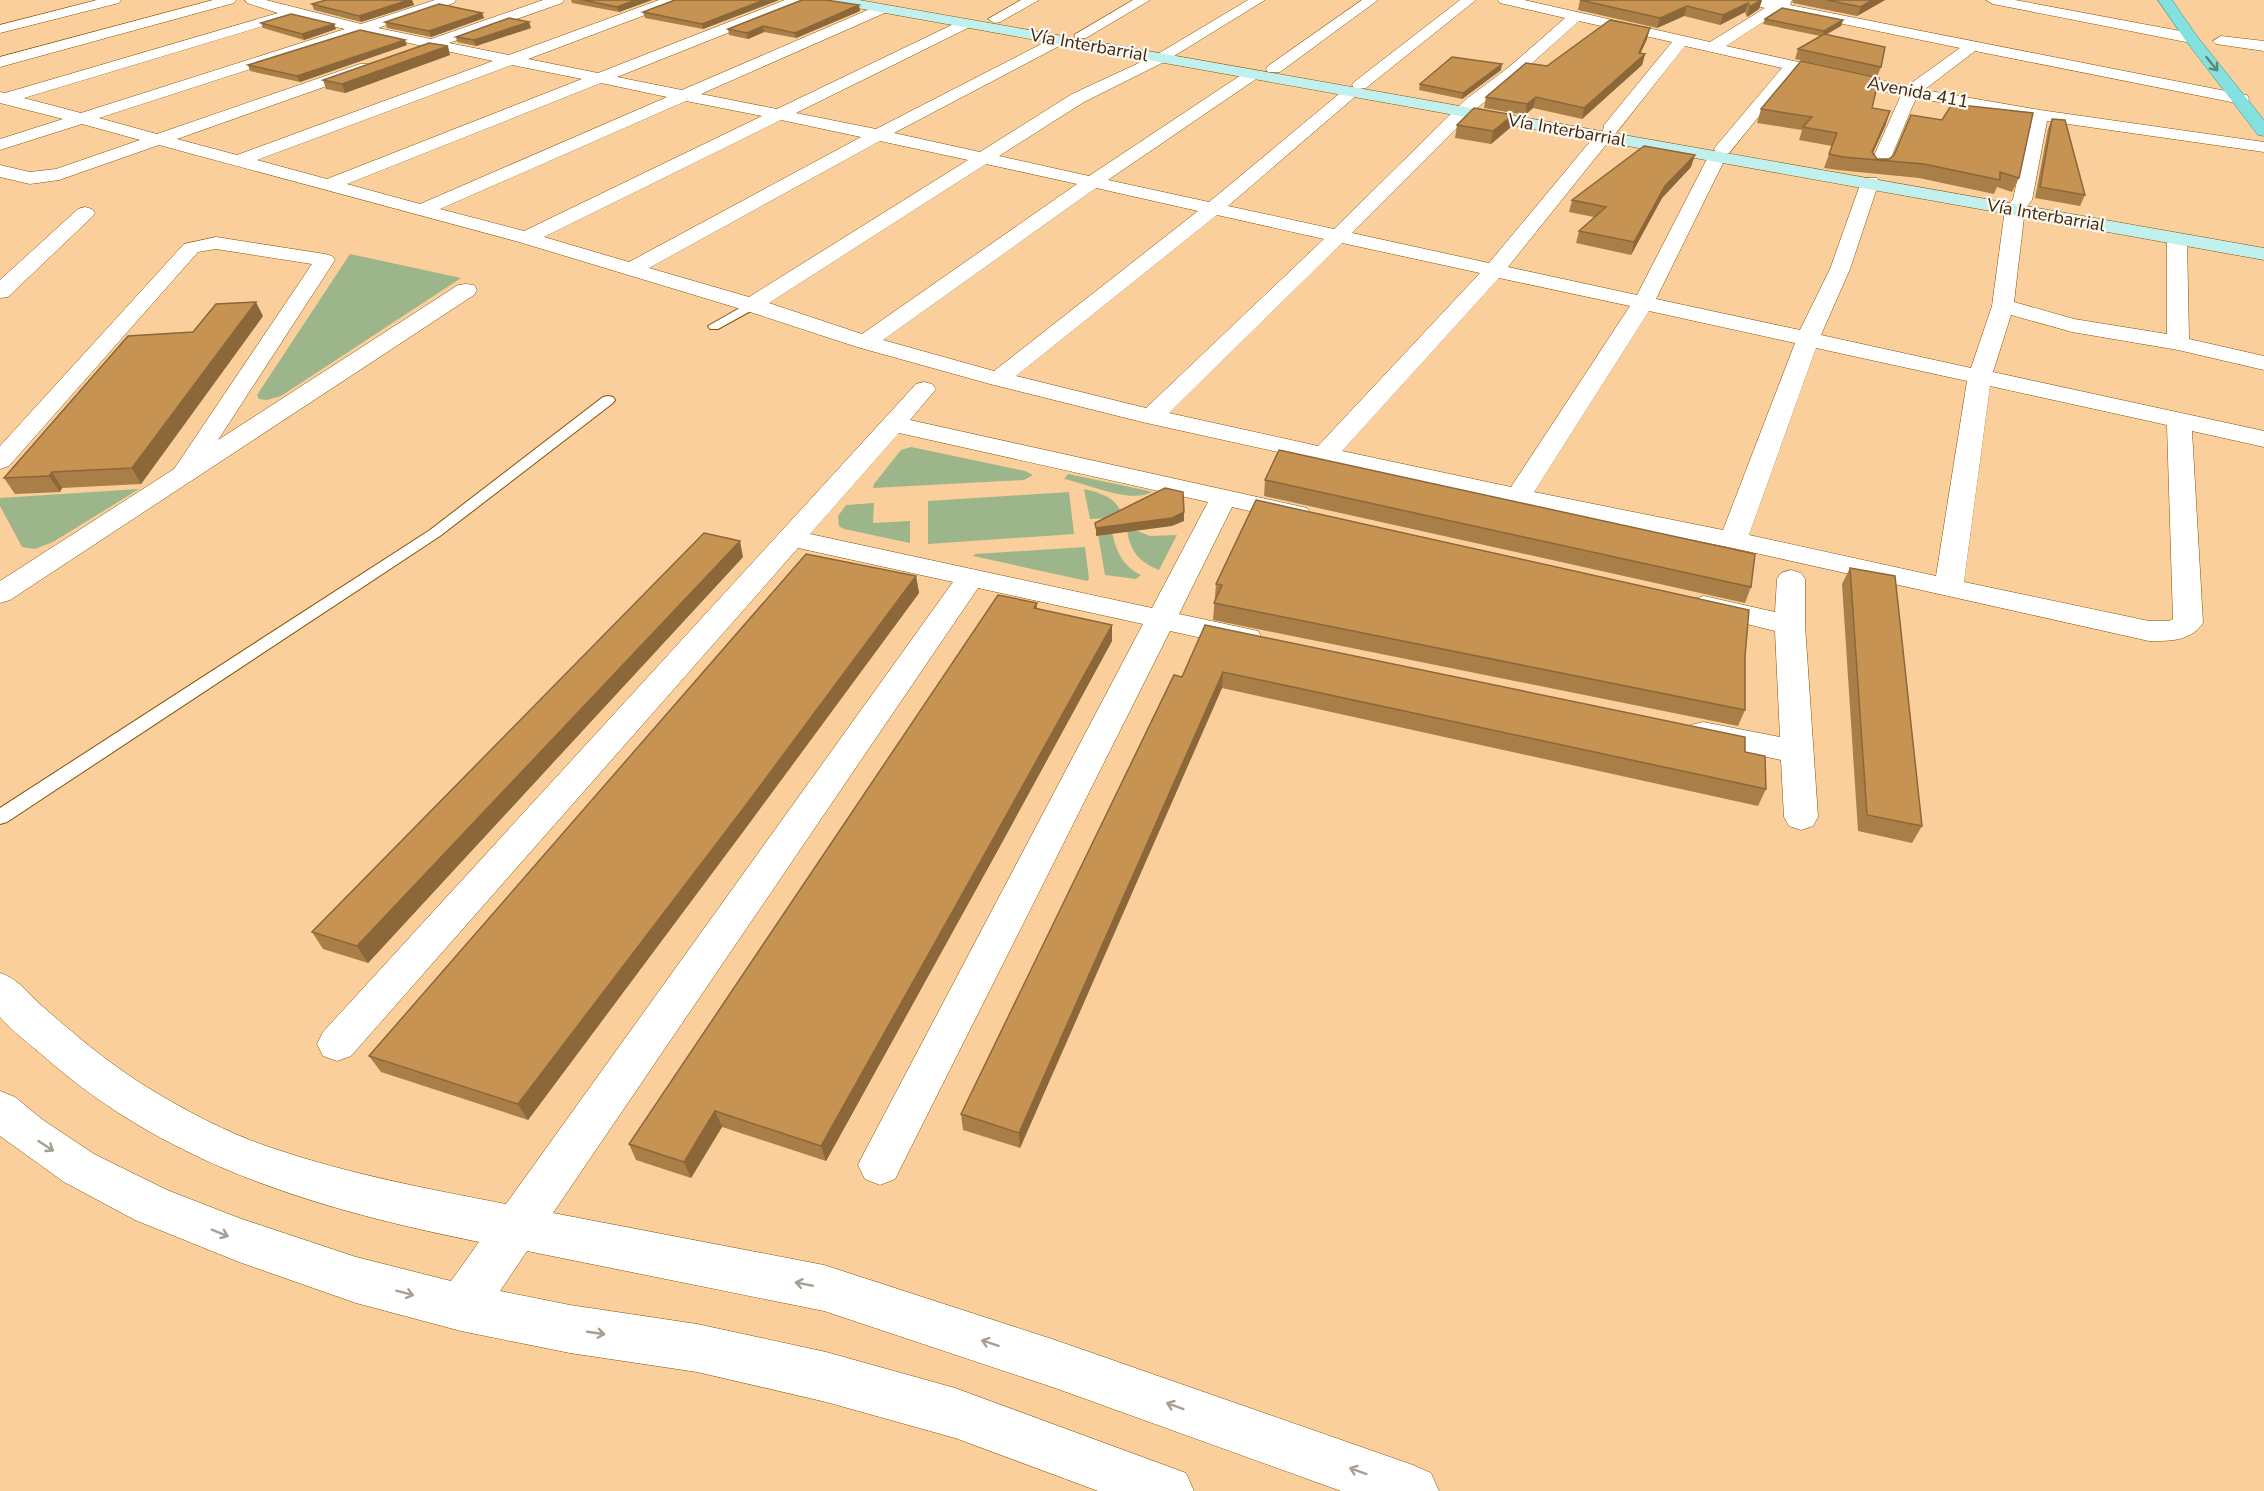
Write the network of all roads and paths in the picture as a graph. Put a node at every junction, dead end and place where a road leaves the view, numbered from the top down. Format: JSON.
{"nodes":[{"id":1,"x":114,"y":0,"type":"edge"},
{"id":2,"x":229,"y":0,"type":"edge"},
{"id":3,"x":252,"y":0,"type":"edge"},
{"id":4,"x":449,"y":0,"type":"edge"},
{"id":5,"x":557,"y":0,"type":"edge"},
{"id":6,"x":672,"y":0,"type":"edge"},
{"id":7,"x":798,"y":0,"type":"edge"},
{"id":8,"x":835,"y":0,"type":"edge"},
{"id":9,"x":1032,"y":0,"type":"edge"},
{"id":10,"x":1143,"y":0,"type":"edge"},
{"id":11,"x":1258,"y":0,"type":"edge"},
{"id":12,"x":1371,"y":0,"type":"edge"},
{"id":13,"x":1469,"y":0,"type":"edge"},
{"id":14,"x":1505,"y":0,"type":"edge"},
{"id":15,"x":1747,"y":0,"type":"edge"},
{"id":16,"x":1993,"y":0,"type":"edge"},
{"id":17,"x":2165,"y":0,"type":"edge"},
{"id":18,"x":2008,"y":2,"type":"edge"},
{"id":19,"x":325,"y":3,"type":"edge"},
{"id":20,"x":889,"y":3,"type":"edge"},
{"id":21,"x":1782,"y":3,"type":"edge"},
{"id":22,"x":89,"y":7,"type":"junction"},
{"id":23,"x":293,"y":13,"type":"junction"},
{"id":24,"x":1576,"y":16,"type":"junction"},
{"id":25,"x":995,"y":19,"type":"junction"},
{"id":26,"x":153,"y":21,"type":"junction"},
{"id":27,"x":965,"y":24,"type":"junction"},
{"id":28,"x":2210,"y":25,"type":"dead end"},
{"id":29,"x":360,"y":28,"type":"junction"},
{"id":30,"x":0,"y":29,"type":"edge"},
{"id":31,"x":1082,"y":35,"type":"junction"},
{"id":32,"x":2191,"y":38,"type":"junction"},
{"id":33,"x":1060,"y":40,"type":"junction"},
{"id":34,"x":1682,"y":40,"type":"junction"},
{"id":35,"x":2221,"y":41,"type":"junction"},
{"id":36,"x":432,"y":44,"type":"junction"},
{"id":37,"x":1972,"y":46,"type":"junction"},
{"id":38,"x":2264,"y":46,"type":"edge"},
{"id":39,"x":1713,"y":47,"type":"junction"},
{"id":40,"x":1167,"y":54,"type":"junction"},
{"id":41,"x":399,"y":55,"type":"edge"},
{"id":42,"x":513,"y":59,"type":"junction"},
{"id":43,"x":2235,"y":59,"type":"dead end"},
{"id":44,"x":0,"y":62,"type":"edge"},
{"id":45,"x":377,"y":63,"type":"edge"},
{"id":46,"x":1793,"y":65,"type":"junction"},
{"id":47,"x":1274,"y":69,"type":"junction"},
{"id":48,"x":1253,"y":74,"type":"junction"},
{"id":49,"x":601,"y":78,"type":"junction"},
{"id":50,"x":1356,"y":89,"type":"junction"},
{"id":51,"x":1910,"y":92,"type":"junction"},
{"id":52,"x":685,"y":96,"type":"junction"},
{"id":53,"x":2,"y":98,"type":"edge"},
{"id":54,"x":2241,"y":99,"type":"junction"},
{"id":55,"x":1467,"y":108,"type":"junction"},
{"id":56,"x":779,"y":114,"type":"junction"},
{"id":57,"x":2040,"y":115,"type":"junction"},
{"id":58,"x":81,"y":119,"type":"junction"},
{"id":59,"x":2264,"y":131,"type":"edge"},
{"id":60,"x":1607,"y":132,"type":"junction"},
{"id":61,"x":878,"y":135,"type":"junction"},
{"id":62,"x":158,"y":139,"type":"junction"},
{"id":63,"x":0,"y":145,"type":"edge"},
{"id":64,"x":2264,"y":147,"type":"edge"},
{"id":65,"x":1720,"y":153,"type":"junction"},
{"id":66,"x":982,"y":157,"type":"junction"},
{"id":67,"x":241,"y":160,"type":"junction"},
{"id":68,"x":0,"y":171,"type":"edge"},
{"id":69,"x":1874,"y":175,"type":"junction"},
{"id":70,"x":1094,"y":181,"type":"junction"},
{"id":71,"x":328,"y":184,"type":"junction"},
{"id":72,"x":2018,"y":205,"type":"junction"},
{"id":73,"x":1215,"y":207,"type":"junction"},
{"id":74,"x":421,"y":210,"type":"junction"},
{"id":75,"x":85,"y":213,"type":"dead end"},
{"id":76,"x":1340,"y":234,"type":"junction"},
{"id":77,"x":526,"y":238,"type":"junction"},
{"id":78,"x":2177,"y":238,"type":"junction"},
{"id":79,"x":2264,"y":243,"type":"edge"},
{"id":80,"x":2264,"y":254,"type":"edge"},
{"id":81,"x":631,"y":269,"type":"junction"},
{"id":82,"x":1497,"y":270,"type":"junction"},
{"id":83,"x":466,"y":290,"type":"dead end"},
{"id":84,"x":0,"y":292,"type":"edge"},
{"id":85,"x":1644,"y":302,"type":"junction"},
{"id":86,"x":752,"y":304,"type":"junction"},
{"id":87,"x":2003,"y":306,"type":"junction"},
{"id":88,"x":714,"y":326,"type":"dead end"},
{"id":89,"x":1808,"y":338,"type":"junction"},
{"id":90,"x":866,"y":342,"type":"junction"},
{"id":91,"x":2178,"y":343,"type":"junction"},
{"id":92,"x":2264,"y":363,"type":"edge"},
{"id":93,"x":1980,"y":376,"type":"junction"},
{"id":94,"x":998,"y":379,"type":"junction"},
{"id":95,"x":924,"y":389,"type":"dead end"},
{"id":96,"x":608,"y":400,"type":"dead end"},
{"id":97,"x":1151,"y":417,"type":"junction"},
{"id":98,"x":2179,"y":421,"type":"junction"},
{"id":99,"x":893,"y":424,"type":"junction"},
{"id":100,"x":2264,"y":439,"type":"edge"},
{"id":101,"x":1324,"y":455,"type":"junction"},
{"id":102,"x":0,"y":461,"type":"edge"},
{"id":103,"x":182,"y":476,"type":"junction"},
{"id":104,"x":1518,"y":497,"type":"junction"},
{"id":105,"x":1223,"y":498,"type":"junction"},
{"id":106,"x":1316,"y":518,"type":"edge"},
{"id":107,"x":791,"y":538,"type":"junction"},
{"id":108,"x":1733,"y":540,"type":"junction"},
{"id":109,"x":970,"y":579,"type":"junction"},
{"id":110,"x":1791,"y":579,"type":"dead end"},
{"id":111,"x":4,"y":584,"type":"edge"},
{"id":112,"x":1949,"y":586,"type":"junction"},
{"id":113,"x":1674,"y":599,"type":"edge"},
{"id":114,"x":1159,"y":620,"type":"junction"},
{"id":115,"x":1790,"y":625,"type":"junction"},
{"id":116,"x":1275,"y":644,"type":"edge"},
{"id":117,"x":1682,"y":728,"type":"edge"},
{"id":118,"x":1798,"y":752,"type":"junction"},
{"id":119,"x":0,"y":817,"type":"edge"},
{"id":120,"x":1801,"y":817,"type":"dead end"},
{"id":121,"x":0,"y":989,"type":"edge"},
{"id":122,"x":337,"y":1044,"type":"dead end"},
{"id":123,"x":0,"y":1110,"type":"edge"},
{"id":124,"x":880,"y":1165,"type":"dead end"},
{"id":125,"x":516,"y":1228,"type":"junction"},
{"id":126,"x":460,"y":1307,"type":"junction"},
{"id":127,"x":1168,"y":1491,"type":"edge"},
{"id":128,"x":1413,"y":1491,"type":"edge"}],
"edges":[{"from":1,"to":22,"type":"street"},
{"from":2,"to":26,"type":"street"},
{"from":3,"to":23,"type":"street"},
{"from":4,"to":29,"type":"street"},
{"from":5,"to":36,"type":"street"},
{"from":6,"to":42,"type":"street"},
{"from":7,"to":49,"type":"street"},
{"from":8,"to":20,"type":"main road","name":"Vía Interbarrial"},
{"from":9,"to":25,"type":"street"},
{"from":10,"to":31,"type":"street"},
{"from":11,"to":40,"type":"street"},
{"from":12,"to":47,"type":"street"},
{"from":13,"to":50,"type":"street"},
{"from":14,"to":24,"type":"street","name":"Avenida 411"},
{"from":15,"to":21,"type":"street"},
{"from":16,"to":18,"type":"street"},
{"from":17,"to":32,"type":"main road"},
{"from":18,"to":32,"type":"street"},
{"from":19,"to":23,"type":"street"},
{"from":20,"to":25,"type":"main road","name":"Vía Interbarrial"},
{"from":20,"to":27,"type":"main road","name":"Vía Interbarrial"},
{"from":20,"to":52,"type":"street"},
{"from":21,"to":37,"type":"street"},
{"from":21,"to":39,"type":"street"},
{"from":22,"to":26,"type":"street"},
{"from":22,"to":30,"type":"street"},
{"from":23,"to":29,"type":"street"},
{"from":23,"to":53,"type":"street"},
{"from":24,"to":34,"type":"street","name":"Avenida 411"},
{"from":24,"to":55,"type":"street"},
{"from":25,"to":31,"type":"main road","name":"Vía Interbarrial"},
{"from":26,"to":44,"type":"street"},
{"from":27,"to":33,"type":"main road","name":"Vía Interbarrial"},
{"from":27,"to":56,"type":"street"},
{"from":28,"to":35,"type":"main road"},
{"from":29,"to":36,"type":"street"},
{"from":29,"to":58,"type":"street"},
{"from":31,"to":40,"type":"main road","name":"Vía Interbarrial"},
{"from":32,"to":54,"type":"main road","one_way":true},
{"from":33,"to":40,"type":"main road","name":"Vía Interbarrial"},
{"from":33,"to":61,"type":"street"},
{"from":34,"to":39,"type":"street","name":"Avenida 411"},
{"from":34,"to":60,"type":"street"},
{"from":35,"to":38,"type":"street"},
{"from":35,"to":43,"type":"main road"},
{"from":36,"to":41,"type":"street"},
{"from":36,"to":42,"type":"street"},
{"from":37,"to":51,"type":"street"},
{"from":37,"to":54,"type":"street"},
{"from":39,"to":46,"type":"street","name":"Avenida 411"},
{"from":40,"to":47,"type":"main road","name":"Vía Interbarrial"},
{"from":40,"to":48,"type":"main road","name":"Vía Interbarrial"},
{"from":40,"to":66,"type":"street"},
{"from":42,"to":49,"type":"street"},
{"from":42,"to":67,"type":"street"},
{"from":45,"to":62,"type":"street"},
{"from":46,"to":51,"type":"street","name":"Avenida 411"},
{"from":46,"to":65,"type":"street"},
{"from":47,"to":50,"type":"main road","name":"Vía Interbarrial"},
{"from":48,"to":50,"type":"main road","name":"Vía Interbarrial"},
{"from":48,"to":70,"type":"street"},
{"from":49,"to":52,"type":"street"},
{"from":49,"to":71,"type":"street"},
{"from":50,"to":55,"type":"main road","name":"Vía Interbarrial"},
{"from":50,"to":73,"type":"street"},
{"from":51,"to":57,"type":"street","name":"Avenida 411"},
{"from":51,"to":69,"type":"street"},
{"from":52,"to":56,"type":"street"},
{"from":52,"to":74,"type":"street"},
{"from":53,"to":58,"type":"street"},
{"from":54,"to":59,"type":"main road"},
{"from":55,"to":60,"type":"main road","name":"Vía Interbarrial"},
{"from":55,"to":76,"type":"street"},
{"from":56,"to":61,"type":"street"},
{"from":56,"to":77,"type":"street"},
{"from":57,"to":64,"type":"street","name":"Avenida 411"},
{"from":57,"to":72,"type":"street"},
{"from":58,"to":62,"type":"street"},
{"from":58,"to":63,"type":"street"},
{"from":60,"to":65,"type":"main road","name":"Vía Interbarrial"},
{"from":60,"to":82,"type":"street"},
{"from":61,"to":66,"type":"street"},
{"from":61,"to":81,"type":"street"},
{"from":62,"to":67,"type":"street"},
{"from":62,"to":68,"type":"street"},
{"from":65,"to":69,"type":"main road","name":"Vía Interbarrial"},
{"from":65,"to":72,"type":"main road","name":"Vía Interbarrial"},
{"from":65,"to":85,"type":"street"},
{"from":66,"to":70,"type":"street"},
{"from":66,"to":86,"type":"street"},
{"from":67,"to":71,"type":"street"},
{"from":69,"to":72,"type":"main road","name":"Vía Interbarrial"},
{"from":69,"to":89,"type":"street"},
{"from":70,"to":73,"type":"street"},
{"from":70,"to":90,"type":"street"},
{"from":71,"to":74,"type":"street"},
{"from":72,"to":78,"type":"main road","name":"Vía Interbarrial"},
{"from":72,"to":79,"type":"main road","name":"Vía Interbarrial"},
{"from":72,"to":87,"type":"street"},
{"from":73,"to":76,"type":"street"},
{"from":73,"to":94,"type":"street"},
{"from":74,"to":77,"type":"street"},
{"from":75,"to":84,"type":"street"},
{"from":76,"to":82,"type":"street"},
{"from":76,"to":97,"type":"street"},
{"from":77,"to":81,"type":"street"},
{"from":78,"to":80,"type":"main road","name":"Vía Interbarrial"},
{"from":78,"to":91,"type":"street"},
{"from":81,"to":86,"type":"street"},
{"from":82,"to":85,"type":"street"},
{"from":82,"to":101,"type":"street"},
{"from":83,"to":103,"type":"street"},
{"from":85,"to":89,"type":"street"},
{"from":85,"to":104,"type":"street"},
{"from":86,"to":88,"type":"lane"},
{"from":86,"to":90,"type":"street"},
{"from":87,"to":91,"type":"street"},
{"from":87,"to":93,"type":"street"},
{"from":89,"to":93,"type":"street"},
{"from":89,"to":108,"type":"street"},
{"from":90,"to":94,"type":"street"},
{"from":91,"to":92,"type":"street"},
{"from":93,"to":98,"type":"street"},
{"from":93,"to":112,"type":"street"},
{"from":94,"to":97,"type":"street"},
{"from":95,"to":99,"type":"street"},
{"from":96,"to":119,"type":"lane"},
{"from":97,"to":101,"type":"street"},
{"from":98,"to":100,"type":"street"},
{"from":98,"to":112,"type":"street"},
{"from":99,"to":105,"type":"street"},
{"from":99,"to":107,"type":"street"},
{"from":101,"to":104,"type":"street"},
{"from":102,"to":103,"type":"street"},
{"from":103,"to":111,"type":"street"},
{"from":104,"to":108,"type":"street"},
{"from":105,"to":106,"type":"street"},
{"from":105,"to":114,"type":"street"},
{"from":107,"to":109,"type":"street"},
{"from":107,"to":122,"type":"street"},
{"from":108,"to":112,"type":"street"},
{"from":109,"to":114,"type":"street"},
{"from":109,"to":125,"type":"street"},
{"from":110,"to":115,"type":"street"},
{"from":113,"to":115,"type":"street"},
{"from":114,"to":116,"type":"street"},
{"from":114,"to":124,"type":"street"},
{"from":115,"to":118,"type":"street"},
{"from":117,"to":118,"type":"street"},
{"from":118,"to":120,"type":"street"},
{"from":121,"to":125,"type":"street"},
{"from":123,"to":126,"type":"street","one_way":true},
{"from":125,"to":126,"type":"street"},
{"from":128,"to":125,"type":"street","one_way":true},
{"from":126,"to":127,"type":"street","one_way":true}]}
